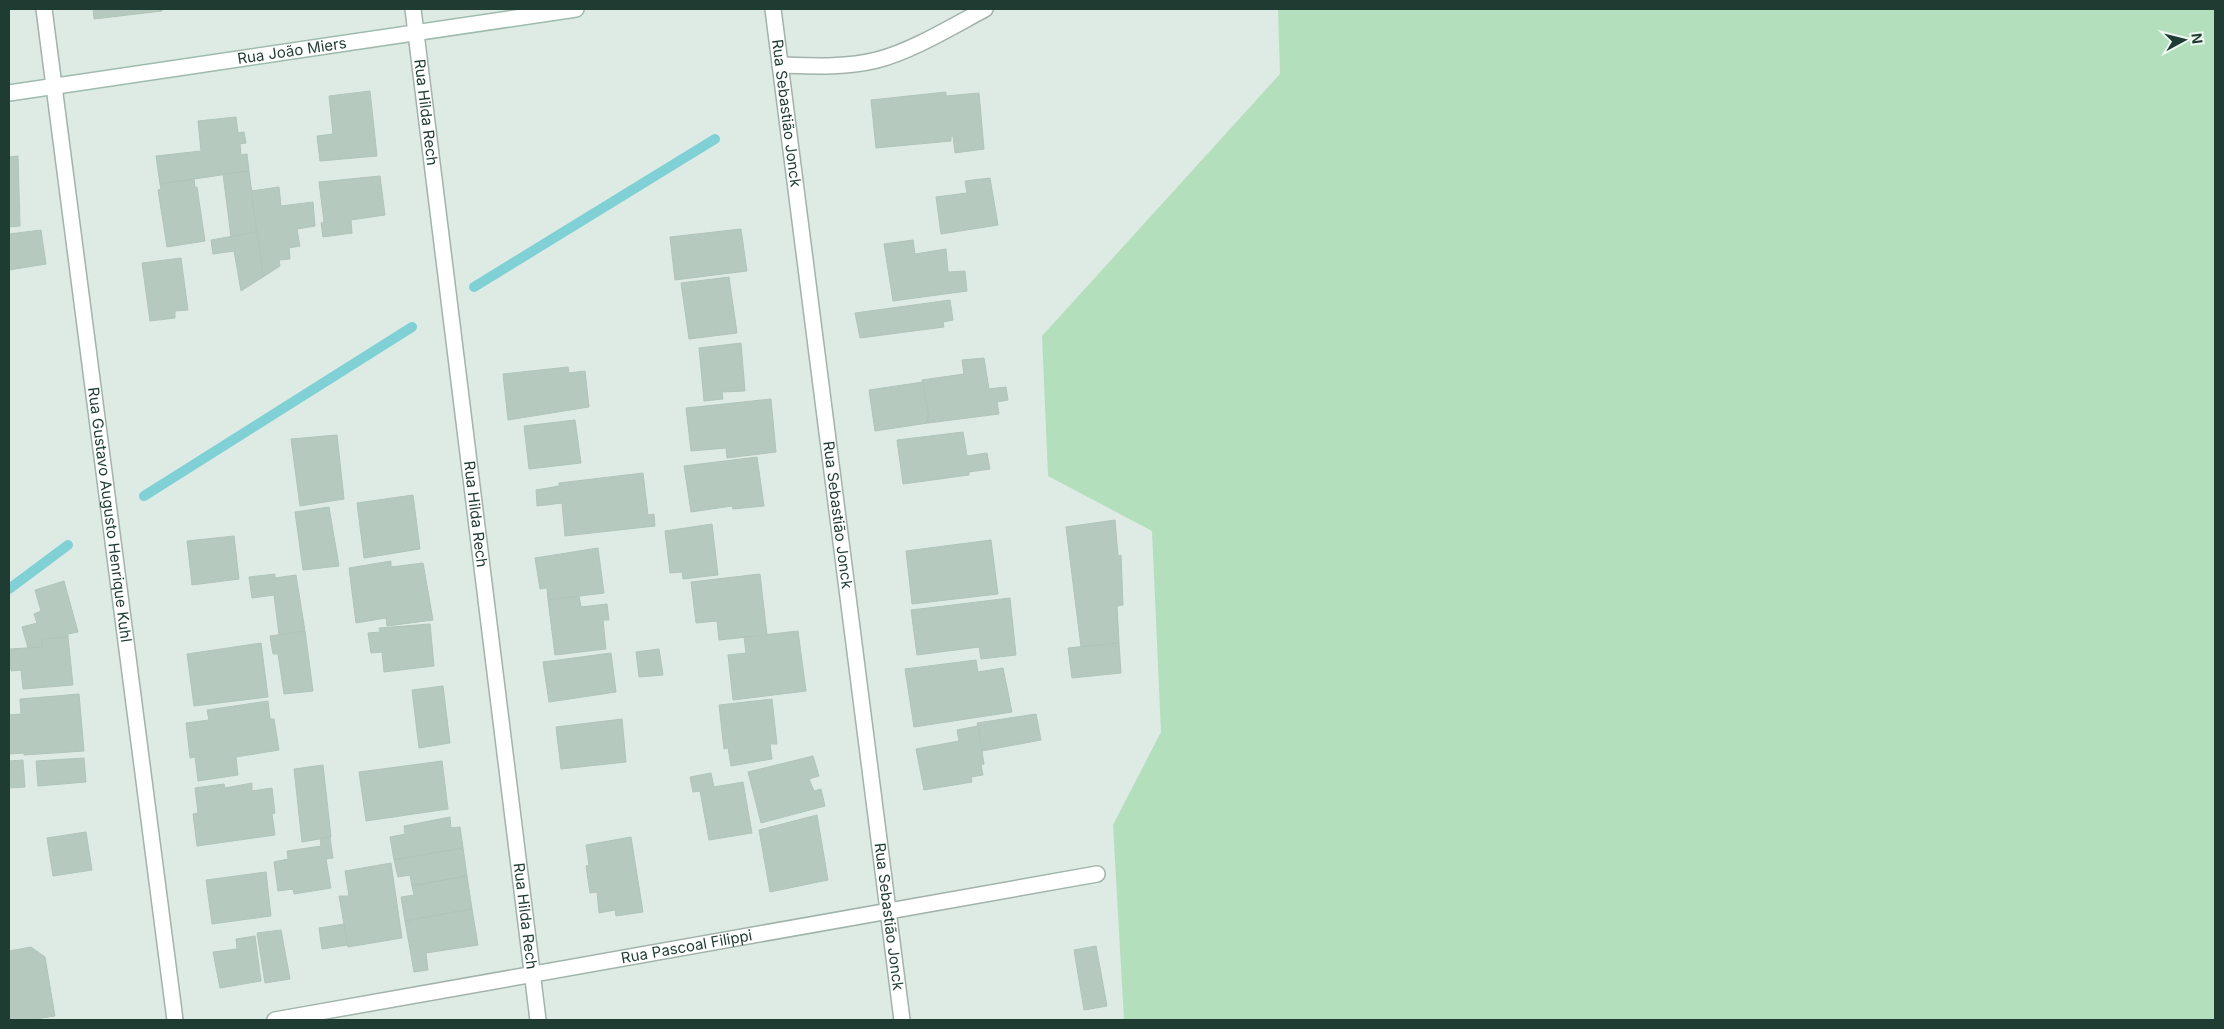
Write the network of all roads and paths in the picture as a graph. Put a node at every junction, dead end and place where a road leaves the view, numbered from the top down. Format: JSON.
{"nodes":[{"id":1,"x":44,"y":9,"type":"edge"},
{"id":2,"x":413,"y":9,"type":"edge"},
{"id":3,"x":576,"y":9,"type":"edge"},
{"id":4,"x":773,"y":9,"type":"edge"},
{"id":5,"x":985,"y":9,"type":"edge"},
{"id":6,"x":416,"y":32,"type":"junction"},
{"id":7,"x":780,"y":65,"type":"junction"},
{"id":8,"x":54,"y":86,"type":"junction"},
{"id":9,"x":9,"y":93,"type":"edge"},
{"id":10,"x":1097,"y":874,"type":"dead end"},
{"id":11,"x":889,"y":912,"type":"junction"},
{"id":12,"x":532,"y":975,"type":"junction"},
{"id":13,"x":175,"y":1020,"type":"edge"},
{"id":14,"x":276,"y":1020,"type":"edge"},
{"id":15,"x":538,"y":1020,"type":"edge"},
{"id":16,"x":902,"y":1020,"type":"edge"}],
"edges":[{"from":1,"to":8,"type":"street","name":"Rua Gustavo Augusto Henrique Kuhl"},
{"from":2,"to":6,"type":"street","name":"Rua Hilda Rech"},
{"from":3,"to":6,"type":"street","name":"Rua João Miers"},
{"from":4,"to":7,"type":"street","name":"Rua Sebastião Jonck"},
{"from":5,"to":7,"type":"street"},
{"from":6,"to":8,"type":"street","name":"Rua João Miers"},
{"from":6,"to":12,"type":"street","name":"Rua Hilda Rech"},
{"from":7,"to":11,"type":"street","name":"Rua Sebastião Jonck"},
{"from":8,"to":9,"type":"street","name":"Rua João Miers"},
{"from":8,"to":13,"type":"street","name":"Rua Gustavo Augusto Henrique Kuhl"},
{"from":10,"to":11,"type":"street","name":"Rua Pascoal Filippi"},
{"from":11,"to":12,"type":"street","name":"Rua Pascoal Filippi"},
{"from":11,"to":16,"type":"street","name":"Rua Sebastião Jonck"},
{"from":12,"to":14,"type":"street","name":"Rua Pascoal Filippi"},
{"from":12,"to":15,"type":"street","name":"Rua Hilda Rech"}]}
